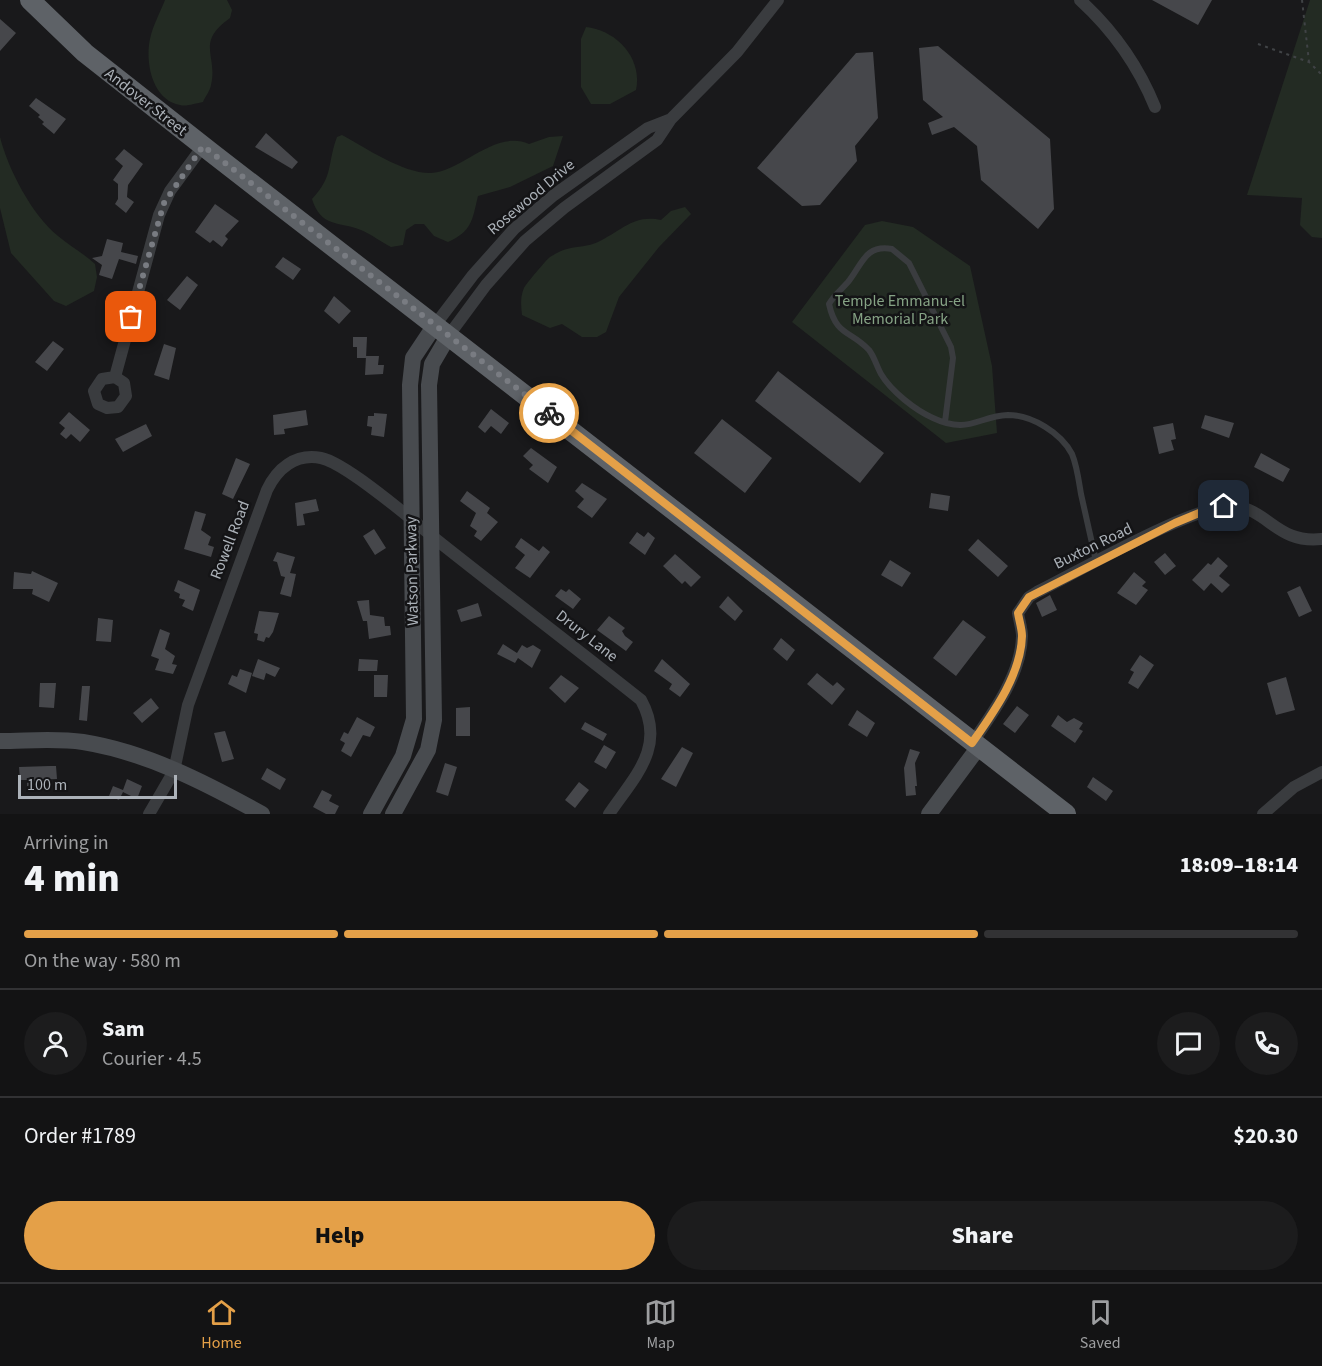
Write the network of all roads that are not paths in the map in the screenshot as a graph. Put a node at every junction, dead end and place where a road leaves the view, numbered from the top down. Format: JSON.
{"nodes":[{"id":1,"x":30,"y":0,"type":"edge"},
{"id":2,"x":778,"y":0,"type":"edge"},
{"id":3,"x":1080,"y":0,"type":"edge"},
{"id":4,"x":1155,"y":107,"type":"dead end"},
{"id":5,"x":203,"y":146,"type":"junction"},
{"id":6,"x":442,"y":330,"type":"junction"},
{"id":7,"x":115,"y":377,"type":"dead end"},
{"id":8,"x":945,"y":422,"type":"junction"},
{"id":9,"x":411,"y":519,"type":"junction"},
{"id":10,"x":432,"y":536,"type":"junction"},
{"id":11,"x":1322,"y":539,"type":"edge"},
{"id":12,"x":1097,"y":563,"type":"junction"},
{"id":13,"x":0,"y":741,"type":"edge"},
{"id":14,"x":975,"y":745,"type":"junction"},
{"id":15,"x":174,"y":771,"type":"junction"},
{"id":16,"x":1322,"y":772,"type":"edge"},
{"id":17,"x":149,"y":814,"type":"edge"},
{"id":18,"x":262,"y":814,"type":"edge"},
{"id":19,"x":371,"y":814,"type":"edge"},
{"id":20,"x":393,"y":814,"type":"edge"},
{"id":21,"x":609,"y":814,"type":"edge"},
{"id":22,"x":929,"y":814,"type":"edge"},
{"id":23,"x":1066,"y":814,"type":"edge"},
{"id":24,"x":1263,"y":814,"type":"edge"}],
"edges":[{"from":1,"to":5,"type":"highway","name":"Andover Street"},
{"from":2,"to":6,"type":"street","name":"Rosewood Drive"},
{"from":3,"to":4,"type":"street"},
{"from":5,"to":6,"type":"highway","name":"Andover Street"},
{"from":5,"to":7,"type":"street"},
{"from":6,"to":9,"type":"main road","name":"Watson Parkway"},
{"from":6,"to":10,"type":"main road","name":"Watson Parkway"},
{"from":6,"to":14,"type":"highway","name":"Andover Street"},
{"from":8,"to":8,"type":"lane"},
{"from":8,"to":12,"type":"lane"},
{"from":9,"to":10,"type":"street","name":"Drury Lane"},
{"from":9,"to":15,"type":"street","name":"Rowell Road"},
{"from":9,"to":19,"type":"main road","name":"Watson Parkway"},
{"from":10,"to":20,"type":"main road","name":"Watson Parkway"},
{"from":10,"to":21,"type":"street","name":"Drury Lane"},
{"from":11,"to":12,"type":"street","name":"Buxton Road"},
{"from":12,"to":14,"type":"street","name":"Buxton Road"},
{"from":13,"to":15,"type":"main road"},
{"from":14,"to":22,"type":"main road"},
{"from":14,"to":23,"type":"highway","name":"Andover Street"},
{"from":15,"to":17,"type":"street","name":"Rowell Road"},
{"from":15,"to":18,"type":"main road"},
{"from":16,"to":24,"type":"street"}]}
